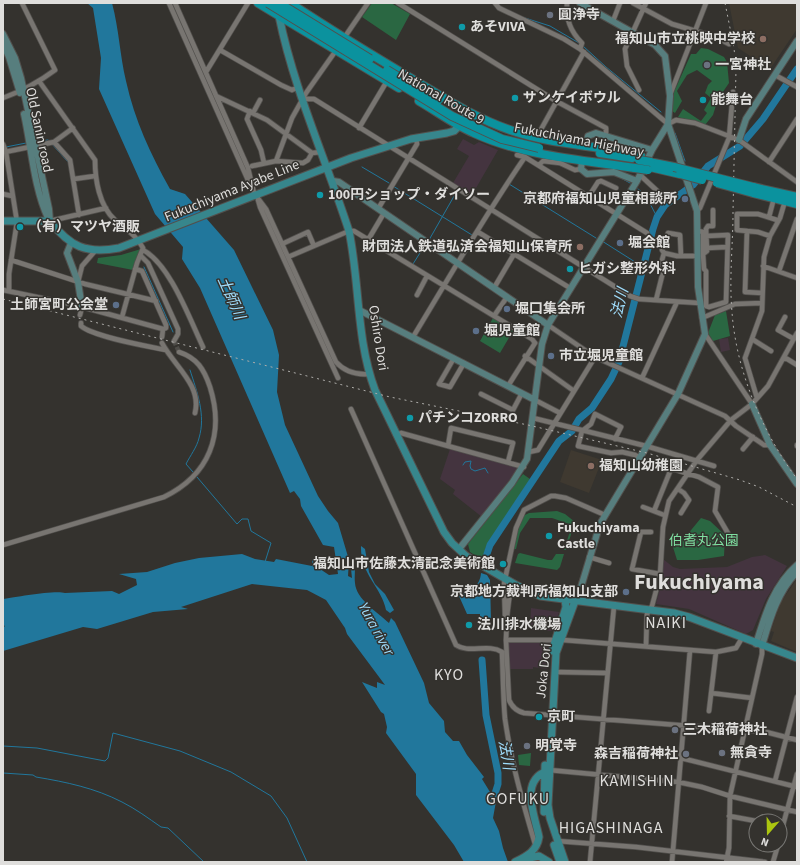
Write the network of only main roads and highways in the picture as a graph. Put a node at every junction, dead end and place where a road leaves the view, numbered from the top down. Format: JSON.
{"nodes":[{"id":1,"x":258,"y":3,"type":"edge"},
{"id":2,"x":268,"y":3,"type":"edge"},
{"id":3,"x":279,"y":3,"type":"edge"},
{"id":4,"x":290,"y":3,"type":"edge"},
{"id":5,"x":279,"y":16,"type":"junction"},
{"id":6,"x":468,"y":112,"type":"junction"},
{"id":7,"x":459,"y":126,"type":"junction"},
{"id":8,"x":540,"y":146,"type":"junction"},
{"id":9,"x":650,"y":164,"type":"junction"},
{"id":10,"x":327,"y":167,"type":"junction"},
{"id":11,"x":638,"y":167,"type":"junction"},
{"id":12,"x":674,"y":170,"type":"junction"},
{"id":13,"x":753,"y":190,"type":"junction"},
{"id":14,"x":797,"y":197,"type":"edge"},
{"id":15,"x":797,"y":204,"type":"edge"},
{"id":16,"x":3,"y":221,"type":"edge"},
{"id":17,"x":565,"y":600,"type":"junction"},
{"id":18,"x":574,"y":601,"type":"junction"},
{"id":19,"x":556,"y":641,"type":"junction"},
{"id":20,"x":797,"y":658,"type":"edge"},
{"id":21,"x":551,"y":715,"type":"junction"},
{"id":22,"x":547,"y":771,"type":"junction"},
{"id":23,"x":555,"y":841,"type":"junction"},
{"id":24,"x":535,"y":850,"type":"junction"},
{"id":25,"x":546,"y":861,"type":"edge"},
{"id":26,"x":516,"y":862,"type":"edge"},
{"id":27,"x":560,"y":862,"type":"edge"},
{"id":28,"x":565,"y":862,"type":"edge"}],
"edges":[{"from":1,"to":5,"type":"highway","name":"National Route 9"},
{"from":2,"to":8,"type":"highway","name":"Fukuchiyama Highway","bridge":true},
{"from":3,"to":5,"type":"highway"},
{"from":3,"to":8,"type":"highway","name":"Fukuchiyama Highway","bridge":true},
{"from":4,"to":6,"type":"highway","name":"National Route 9"},
{"from":5,"to":7,"type":"highway","name":"National Route 9"},
{"from":5,"to":10,"type":"main road","name":"Oshiro Dori"},
{"from":6,"to":7,"type":"main road"},
{"from":6,"to":11,"type":"highway","name":"National Route 9"},
{"from":7,"to":10,"type":"main road","name":"Fukuchiyama Ayabe Line"},
{"from":7,"to":11,"type":"highway","name":"National Route 9"},
{"from":8,"to":11,"type":"highway","name":"Fukuchiyama Highway"},
{"from":9,"to":11,"type":"highway","name":"National Route 9"},
{"from":9,"to":11,"type":"highway","name":"National Route 9","bridge":true},
{"from":9,"to":12,"type":"highway","name":"National Route 9"},
{"from":9,"to":12,"type":"highway","name":"National Route 9"},
{"from":10,"to":16,"type":"main road","name":"Fukuchiyama Ayabe Line"},
{"from":10,"to":17,"type":"main road","name":"Oshiro Dori"},
{"from":12,"to":13,"type":"highway","bridge":true},
{"from":13,"to":14,"type":"highway"},
{"from":13,"to":15,"type":"highway"},
{"from":17,"to":18,"type":"main road","name":"Oshiro Dori"},
{"from":17,"to":19,"type":"main road","name":"Joka Dori"},
{"from":18,"to":19,"type":"main road","name":"Joka Dori"},
{"from":18,"to":20,"type":"main road","name":"Oshiro Dori"},
{"from":19,"to":21,"type":"main road","name":"Joka Dori"},
{"from":19,"to":21,"type":"main road","name":"Joka Dori"},
{"from":21,"to":22,"type":"main road","name":"Joka Dori"},
{"from":22,"to":23,"type":"main road","name":"Joka Dori"},
{"from":22,"to":24,"type":"main road"},
{"from":23,"to":27,"type":"main road","name":"Joka Dori"},
{"from":23,"to":28,"type":"main road","name":"Joka Dori"},
{"from":24,"to":25,"type":"main road"},
{"from":24,"to":26,"type":"main road"}]}
